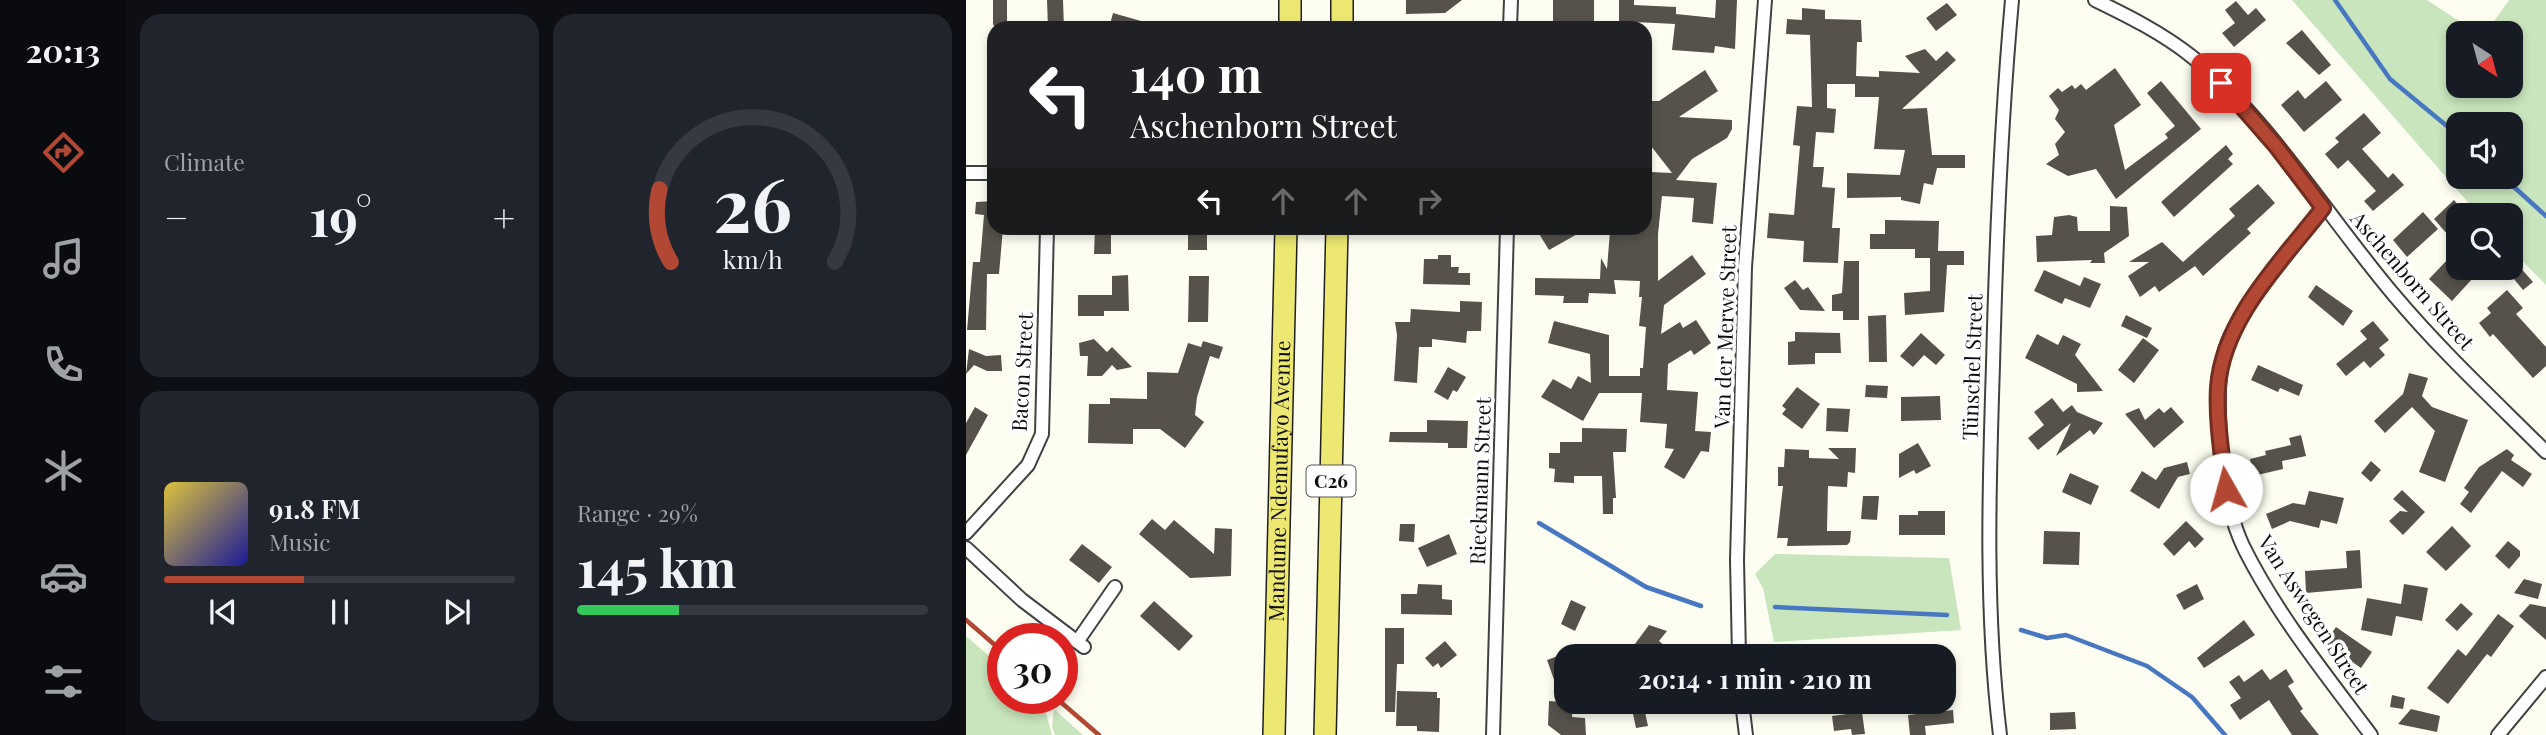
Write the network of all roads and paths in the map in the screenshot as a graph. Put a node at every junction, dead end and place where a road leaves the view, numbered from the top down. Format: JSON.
{"nodes":[{"id":1,"x":1342,"y":0,"type":"edge"},
{"id":2,"x":1511,"y":0,"type":"edge"},
{"id":3,"x":1765,"y":0,"type":"edge"},
{"id":4,"x":2012,"y":0,"type":"edge"},
{"id":5,"x":2095,"y":0,"type":"edge"},
{"id":6,"x":1342,"y":21,"type":"edge"},
{"id":7,"x":1510,"y":21,"type":"edge"},
{"id":8,"x":966,"y":173,"type":"edge"},
{"id":9,"x":987,"y":173,"type":"edge"},
{"id":10,"x":2323,"y":208,"type":"junction"},
{"id":11,"x":1047,"y":235,"type":"edge"},
{"id":12,"x":1286,"y":235,"type":"edge"},
{"id":13,"x":1337,"y":235,"type":"edge"},
{"id":14,"x":1507,"y":235,"type":"edge"},
{"id":15,"x":2546,"y":452,"type":"edge"},
{"id":16,"x":966,"y":533,"type":"edge"},
{"id":17,"x":966,"y":548,"type":"edge"},
{"id":18,"x":1115,"y":587,"type":"dead end"},
{"id":19,"x":1739,"y":644,"type":"edge"},
{"id":20,"x":2546,"y":677,"type":"edge"},
{"id":21,"x":1743,"y":714,"type":"edge"},
{"id":22,"x":1274,"y":735,"type":"edge"},
{"id":23,"x":1325,"y":735,"type":"edge"},
{"id":24,"x":1493,"y":735,"type":"edge"},
{"id":25,"x":1746,"y":735,"type":"edge"},
{"id":26,"x":2000,"y":735,"type":"edge"},
{"id":27,"x":2371,"y":735,"type":"edge"},
{"id":28,"x":2498,"y":735,"type":"edge"}],
"edges":[{"from":1,"to":6,"type":"main road"},
{"from":2,"to":7,"type":"street"},
{"from":3,"to":19,"type":"street","name":"Van der Merwe Street"},
{"from":4,"to":26,"type":"street","name":"Tünschel Street"},
{"from":5,"to":10,"type":"street","name":"Aschenborn Street"},
{"from":8,"to":9,"type":"street"},
{"from":10,"to":15,"type":"street","name":"Aschenborn Street"},
{"from":10,"to":27,"type":"street","name":"Van Aswegen Street"},
{"from":11,"to":16,"type":"street","name":"Bacon Street"},
{"from":12,"to":22,"type":"main road","name":"Mandume Ndemufayo Avenue","number":"C26"},
{"from":13,"to":23,"type":"main road","number":"C26"},
{"from":14,"to":24,"type":"street","name":"Rieckmann Street"},
{"from":17,"to":18,"type":"street"},
{"from":20,"to":28,"type":"street"},
{"from":21,"to":25,"type":"street"}]}
